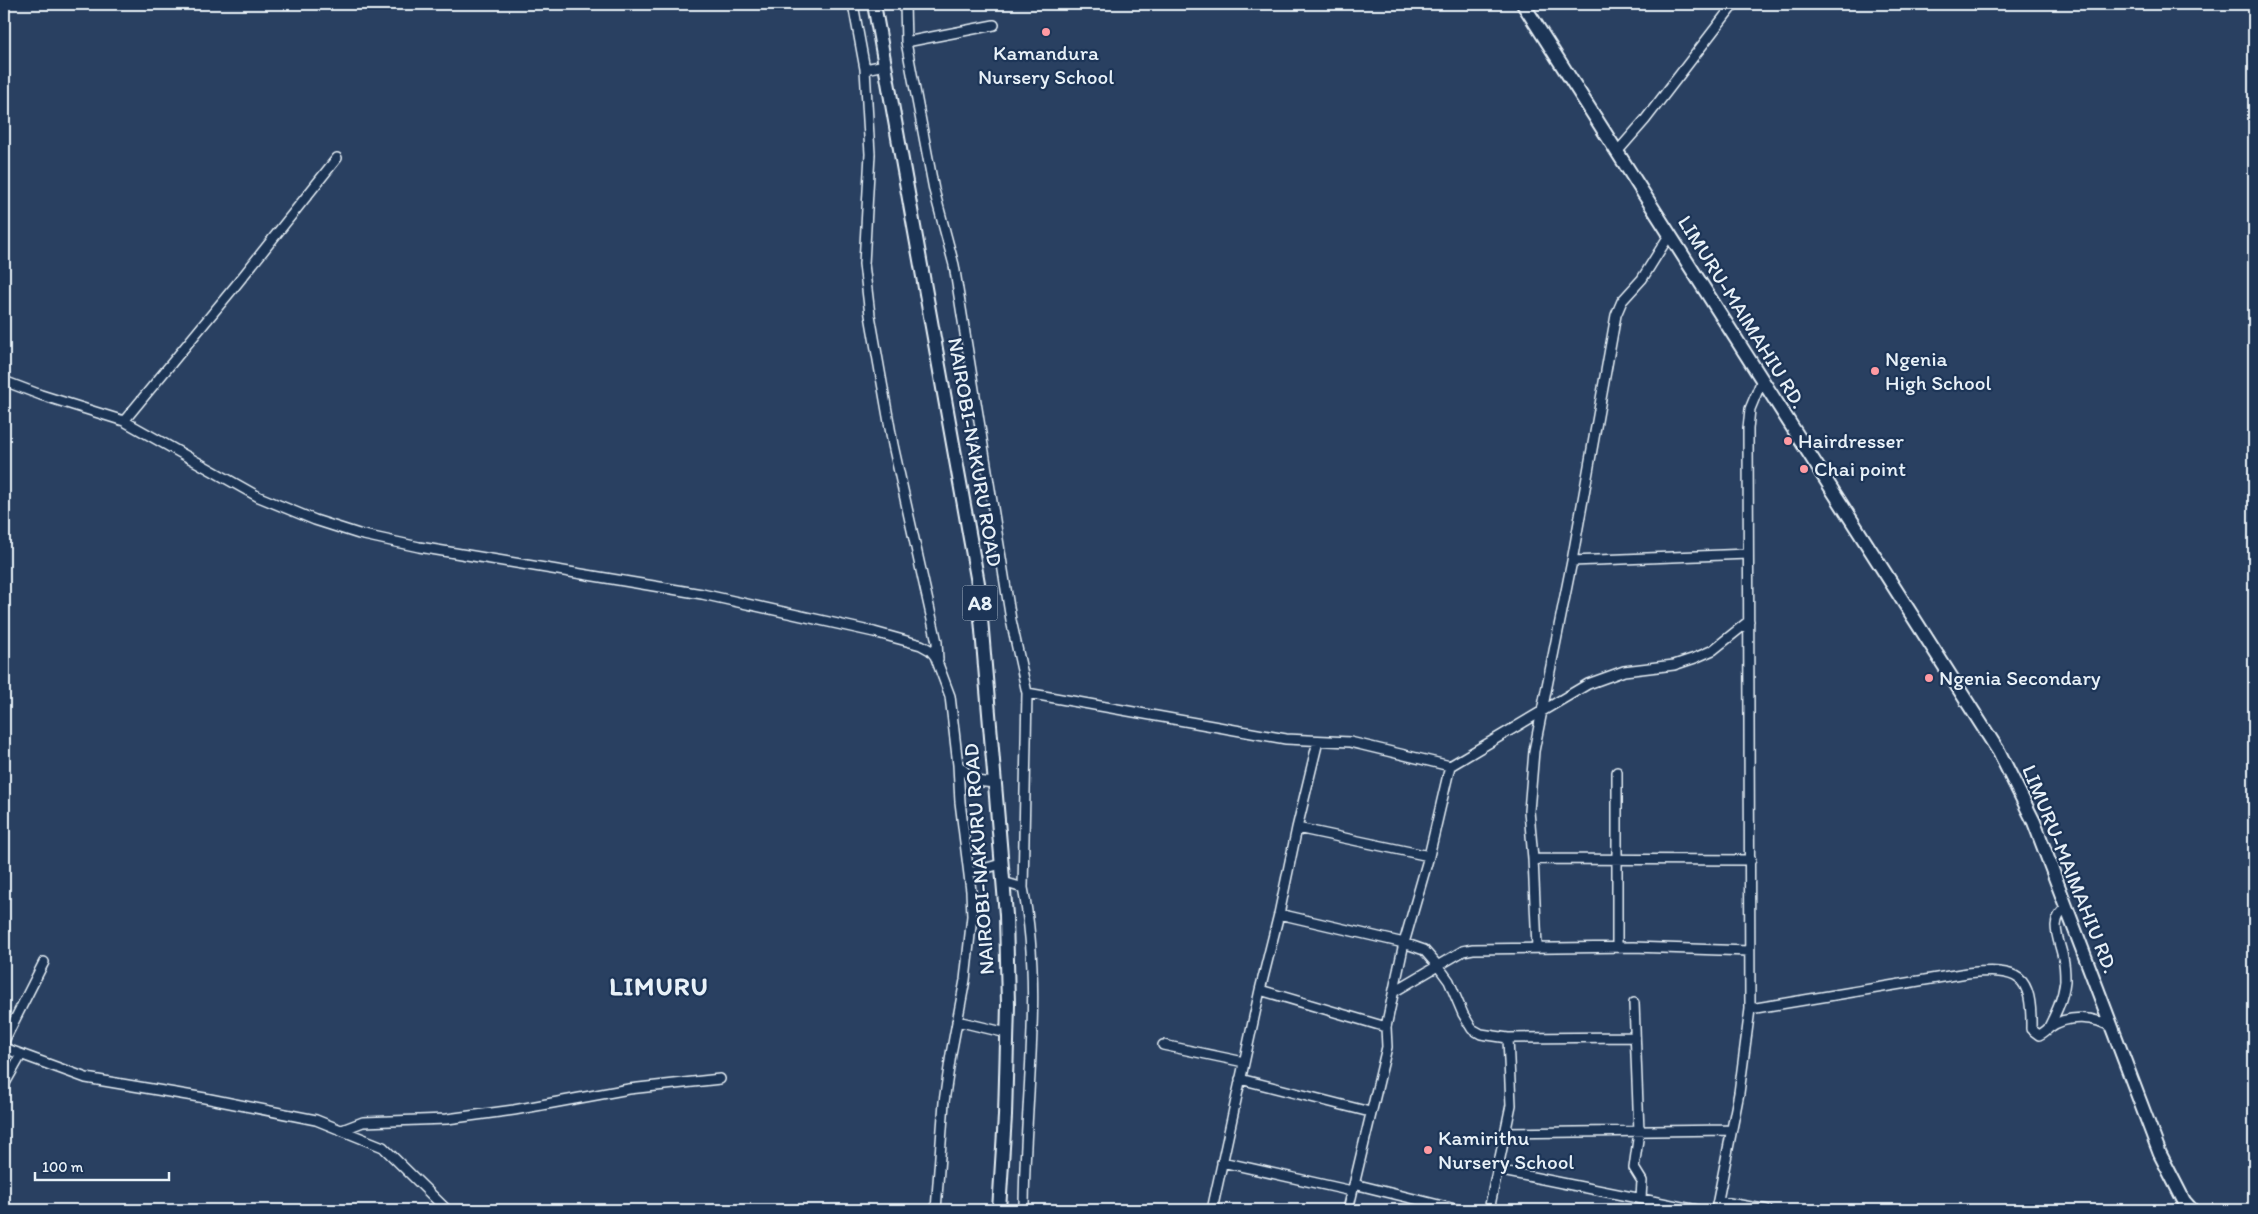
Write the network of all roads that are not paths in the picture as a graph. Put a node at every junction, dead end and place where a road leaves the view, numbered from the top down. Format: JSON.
{"nodes":[{"id":1,"x":853,"y":4,"type":"edge"},
{"id":2,"x":874,"y":4,"type":"edge"},
{"id":3,"x":905,"y":4,"type":"edge"},
{"id":4,"x":1523,"y":4,"type":"edge"},
{"id":5,"x":1734,"y":4,"type":"edge"},
{"id":6,"x":994,"y":25,"type":"dead end"},
{"id":7,"x":906,"y":42,"type":"junction"},
{"id":8,"x":885,"y":65,"type":"junction"},
{"id":9,"x":865,"y":69,"type":"junction"},
{"id":10,"x":1617,"y":152,"type":"junction"},
{"id":11,"x":337,"y":158,"type":"dead end"},
{"id":12,"x":1670,"y":234,"type":"junction"},
{"id":13,"x":1762,"y":380,"type":"junction"},
{"id":14,"x":4,"y":381,"type":"edge"},
{"id":15,"x":124,"y":421,"type":"junction"},
{"id":16,"x":1748,"y":554,"type":"junction"},
{"id":17,"x":1572,"y":561,"type":"junction"},
{"id":18,"x":1749,"y":621,"type":"junction"},
{"id":19,"x":938,"y":663,"type":"junction"},
{"id":20,"x":1027,"y":693,"type":"junction"},
{"id":21,"x":1541,"y":712,"type":"junction"},
{"id":22,"x":1318,"y":740,"type":"junction"},
{"id":23,"x":958,"y":765,"type":"junction"},
{"id":24,"x":1450,"y":766,"type":"junction"},
{"id":25,"x":1617,"y":772,"type":"dead end"},
{"id":26,"x":995,"y":783,"type":"junction"},
{"id":27,"x":1296,"y":828,"type":"junction"},
{"id":28,"x":1429,"y":856,"type":"junction"},
{"id":29,"x":1533,"y":859,"type":"junction"},
{"id":30,"x":1617,"y":859,"type":"junction"},
{"id":31,"x":1751,"y":860,"type":"junction"},
{"id":32,"x":1001,"y":864,"type":"junction"},
{"id":33,"x":970,"y":873,"type":"junction"},
{"id":34,"x":1003,"y":882,"type":"junction"},
{"id":35,"x":1024,"y":888,"type":"junction"},
{"id":36,"x":2067,"y":908,"type":"junction"},
{"id":37,"x":1279,"y":914,"type":"junction"},
{"id":38,"x":1404,"y":943,"type":"junction"},
{"id":39,"x":1617,"y":946,"type":"junction"},
{"id":40,"x":1537,"y":947,"type":"junction"},
{"id":41,"x":1749,"y":951,"type":"junction"},
{"id":42,"x":44,"y":962,"type":"dead end"},
{"id":43,"x":1438,"y":966,"type":"junction"},
{"id":44,"x":1260,"y":990,"type":"junction"},
{"id":45,"x":1395,"y":991,"type":"junction"},
{"id":46,"x":1634,"y":1003,"type":"dead end"},
{"id":47,"x":1750,"y":1009,"type":"junction"},
{"id":48,"x":957,"y":1021,"type":"junction"},
{"id":49,"x":1386,"y":1027,"type":"junction"},
{"id":50,"x":2048,"y":1029,"type":"junction"},
{"id":51,"x":2113,"y":1029,"type":"junction"},
{"id":52,"x":1007,"y":1033,"type":"junction"},
{"id":53,"x":1634,"y":1037,"type":"junction"},
{"id":54,"x":1508,"y":1038,"type":"junction"},
{"id":55,"x":4,"y":1041,"type":"edge"},
{"id":56,"x":1163,"y":1045,"type":"dead end"},
{"id":57,"x":4,"y":1048,"type":"edge"},
{"id":58,"x":21,"y":1054,"type":"junction"},
{"id":59,"x":1244,"y":1062,"type":"junction"},
{"id":60,"x":720,"y":1079,"type":"dead end"},
{"id":61,"x":1240,"y":1079,"type":"junction"},
{"id":62,"x":4,"y":1085,"type":"edge"},
{"id":63,"x":1370,"y":1112,"type":"junction"},
{"id":64,"x":342,"y":1130,"type":"junction"},
{"id":65,"x":1731,"y":1130,"type":"junction"},
{"id":66,"x":1639,"y":1132,"type":"junction"},
{"id":67,"x":1505,"y":1133,"type":"junction"},
{"id":68,"x":1222,"y":1162,"type":"junction"},
{"id":69,"x":1497,"y":1170,"type":"junction"},
{"id":70,"x":1353,"y":1188,"type":"junction"},
{"id":71,"x":1641,"y":1198,"type":"junction"},
{"id":72,"x":1717,"y":1205,"type":"edge"},
{"id":73,"x":1666,"y":1207,"type":"edge"},
{"id":74,"x":442,"y":1208,"type":"edge"},
{"id":75,"x":936,"y":1210,"type":"edge"},
{"id":76,"x":999,"y":1210,"type":"edge"},
{"id":77,"x":1024,"y":1210,"type":"edge"},
{"id":78,"x":1212,"y":1210,"type":"edge"},
{"id":79,"x":1348,"y":1210,"type":"edge"},
{"id":80,"x":1459,"y":1210,"type":"edge"},
{"id":81,"x":1489,"y":1210,"type":"edge"},
{"id":82,"x":1697,"y":1210,"type":"edge"},
{"id":83,"x":1768,"y":1210,"type":"edge"},
{"id":84,"x":2192,"y":1210,"type":"edge"}],
"edges":[{"from":1,"to":9,"type":"street"},
{"from":2,"to":8,"type":"highway","name":"NAIROBI-NAKURU ROAD","number":"A8"},
{"from":3,"to":7,"type":"street"},
{"from":4,"to":10,"type":"highway","name":"LIMURU-MAIMAHIU RD."},
{"from":5,"to":10,"type":"street"},
{"from":6,"to":7,"type":"street"},
{"from":7,"to":20,"type":"street"},
{"from":8,"to":9,"type":"street"},
{"from":8,"to":26,"type":"highway","name":"NAIROBI-NAKURU ROAD","number":"A8"},
{"from":9,"to":19,"type":"street"},
{"from":10,"to":12,"type":"highway","name":"LIMURU-MAIMAHIU RD."},
{"from":11,"to":15,"type":"street"},
{"from":12,"to":13,"type":"highway","name":"LIMURU-MAIMAHIU RD."},
{"from":12,"to":17,"type":"street"},
{"from":13,"to":16,"type":"street"},
{"from":13,"to":36,"type":"highway","name":"LIMURU-MAIMAHIU RD."},
{"from":14,"to":15,"type":"street"},
{"from":15,"to":19,"type":"street"},
{"from":16,"to":17,"type":"street"},
{"from":16,"to":18,"type":"street"},
{"from":17,"to":21,"type":"street"},
{"from":18,"to":21,"type":"street"},
{"from":18,"to":31,"type":"street"},
{"from":19,"to":23,"type":"street"},
{"from":20,"to":22,"type":"street"},
{"from":20,"to":35,"type":"street"},
{"from":21,"to":24,"type":"street"},
{"from":21,"to":29,"type":"street"},
{"from":22,"to":24,"type":"street"},
{"from":22,"to":27,"type":"street"},
{"from":23,"to":26,"type":"street"},
{"from":23,"to":33,"type":"street"},
{"from":24,"to":28,"type":"street"},
{"from":25,"to":30,"type":"street"},
{"from":26,"to":32,"type":"highway","name":"NAIROBI-NAKURU ROAD","number":"A8"},
{"from":27,"to":28,"type":"street"},
{"from":27,"to":37,"type":"street"},
{"from":28,"to":38,"type":"street"},
{"from":29,"to":30,"type":"street"},
{"from":29,"to":40,"type":"street"},
{"from":30,"to":31,"type":"street"},
{"from":30,"to":39,"type":"street"},
{"from":31,"to":41,"type":"street"},
{"from":32,"to":33,"type":"street"},
{"from":32,"to":34,"type":"highway","name":"NAIROBI-NAKURU ROAD","number":"A8"},
{"from":33,"to":48,"type":"street"},
{"from":34,"to":35,"type":"street"},
{"from":34,"to":52,"type":"highway","name":"NAIROBI-NAKURU ROAD","number":"A8"},
{"from":35,"to":77,"type":"street"},
{"from":36,"to":50,"type":"street"},
{"from":36,"to":51,"type":"highway","name":"LIMURU-MAIMAHIU RD."},
{"from":37,"to":38,"type":"street"},
{"from":37,"to":44,"type":"street"},
{"from":38,"to":43,"type":"street"},
{"from":38,"to":45,"type":"street"},
{"from":39,"to":40,"type":"street"},
{"from":39,"to":41,"type":"street"},
{"from":40,"to":43,"type":"street"},
{"from":41,"to":47,"type":"street"},
{"from":42,"to":55,"type":"street"},
{"from":43,"to":45,"type":"street"},
{"from":43,"to":54,"type":"street"},
{"from":44,"to":49,"type":"street"},
{"from":44,"to":59,"type":"street"},
{"from":45,"to":49,"type":"street"},
{"from":46,"to":53,"type":"street"},
{"from":47,"to":50,"type":"street"},
{"from":47,"to":65,"type":"street"},
{"from":48,"to":52,"type":"street"},
{"from":48,"to":75,"type":"street"},
{"from":49,"to":63,"type":"street"},
{"from":50,"to":51,"type":"street"},
{"from":51,"to":84,"type":"highway","name":"LIMURU-MAIMAHIU RD."},
{"from":52,"to":76,"type":"highway","name":"NAIROBI-NAKURU ROAD","number":"A8"},
{"from":53,"to":54,"type":"street"},
{"from":53,"to":66,"type":"street"},
{"from":54,"to":67,"type":"street"},
{"from":56,"to":59,"type":"street"},
{"from":57,"to":58,"type":"street"},
{"from":58,"to":62,"type":"street"},
{"from":58,"to":64,"type":"street"},
{"from":59,"to":61,"type":"street"},
{"from":60,"to":64,"type":"street"},
{"from":61,"to":63,"type":"street"},
{"from":61,"to":68,"type":"street"},
{"from":63,"to":70,"type":"street"},
{"from":64,"to":74,"type":"street"},
{"from":65,"to":66,"type":"street"},
{"from":65,"to":72,"type":"street"},
{"from":66,"to":67,"type":"street"},
{"from":66,"to":71,"type":"street"},
{"from":67,"to":69,"type":"street"},
{"from":68,"to":70,"type":"street"},
{"from":68,"to":78,"type":"street"},
{"from":69,"to":71,"type":"street"},
{"from":69,"to":81,"type":"street"},
{"from":70,"to":79,"type":"street"},
{"from":70,"to":80,"type":"street"},
{"from":71,"to":73,"type":"street"},
{"from":72,"to":83,"type":"street"},
{"from":73,"to":82,"type":"street"}]}
